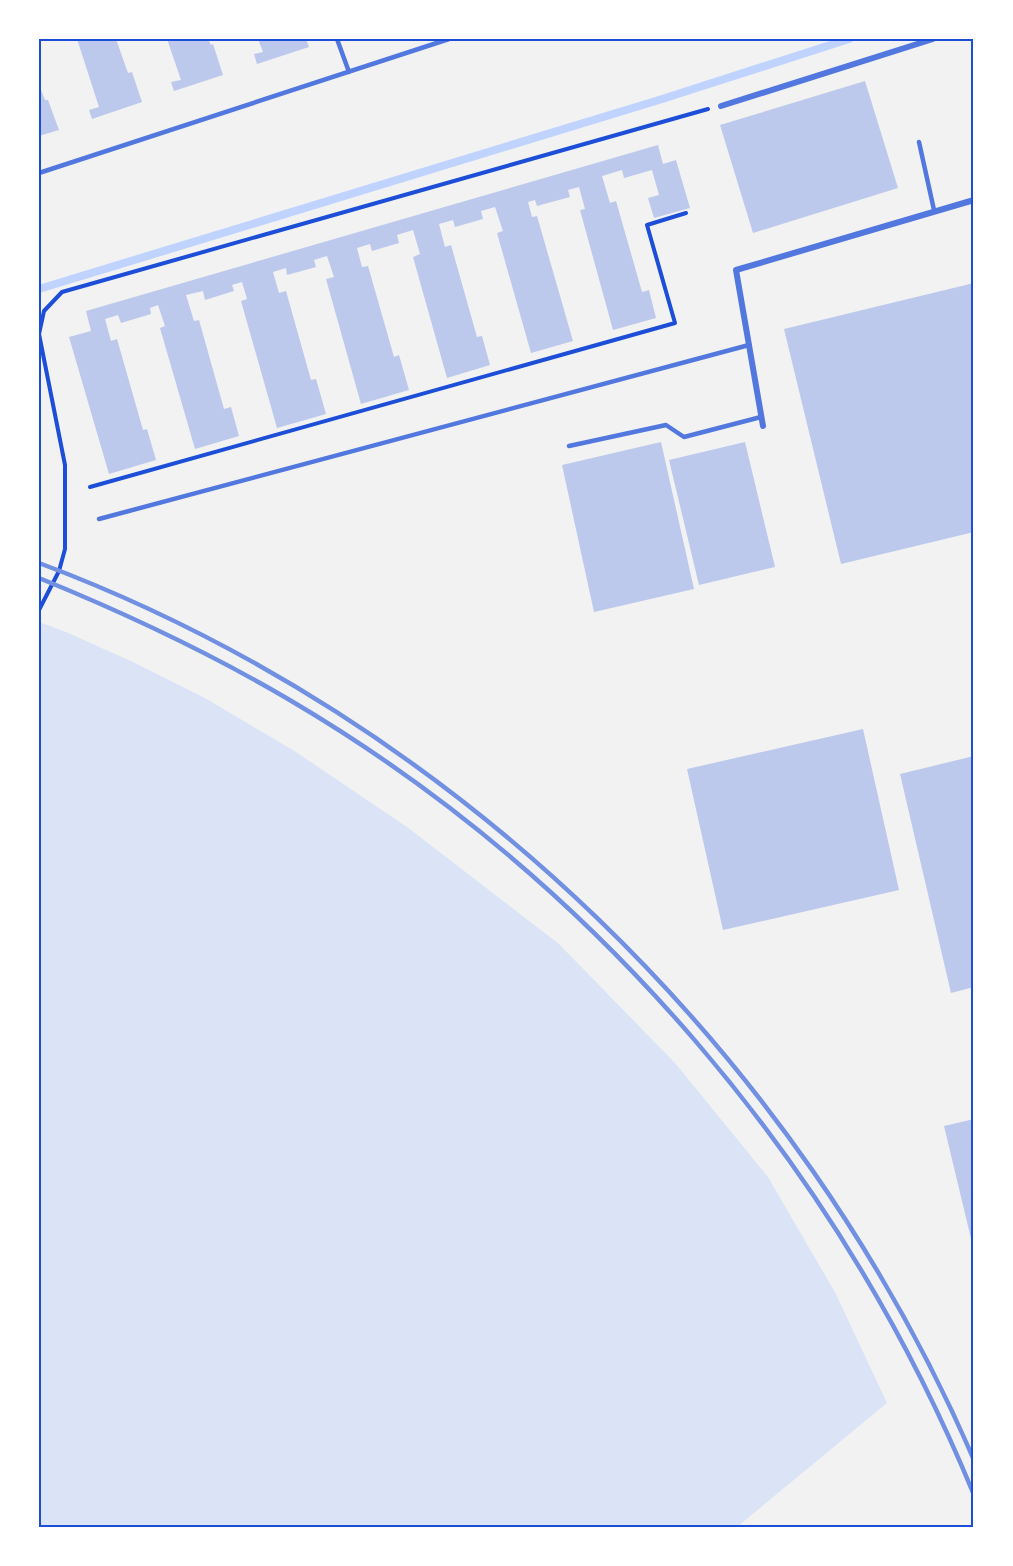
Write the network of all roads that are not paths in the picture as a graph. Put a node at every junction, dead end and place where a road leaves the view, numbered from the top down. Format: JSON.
{"nodes":[{"id":1,"x":337,"y":39,"type":"edge"},
{"id":2,"x":449,"y":39,"type":"edge"},
{"id":3,"x":933,"y":39,"type":"edge"},
{"id":4,"x":349,"y":72,"type":"junction"},
{"id":5,"x":721,"y":106,"type":"road end"},
{"id":6,"x":919,"y":142,"type":"dead end"},
{"id":7,"x":39,"y":173,"type":"edge"},
{"id":8,"x":974,"y":200,"type":"edge"},
{"id":9,"x":934,"y":210,"type":"junction"},
{"id":10,"x":749,"y":345,"type":"junction"},
{"id":11,"x":761,"y":417,"type":"junction"},
{"id":12,"x":763,"y":426,"type":"dead end"},
{"id":13,"x":569,"y":446,"type":"dead end"},
{"id":14,"x":99,"y":519,"type":"dead end"}],
"edges":[{"from":1,"to":4,"type":"lane"},
{"from":2,"to":4,"type":"lane"},
{"from":3,"to":5,"type":"street"},
{"from":4,"to":7,"type":"lane"},
{"from":6,"to":9,"type":"lane"},
{"from":8,"to":9,"type":"street"},
{"from":9,"to":10,"type":"street"},
{"from":10,"to":11,"type":"street"},
{"from":10,"to":14,"type":"lane"},
{"from":11,"to":12,"type":"street"},
{"from":11,"to":13,"type":"lane"}]}
